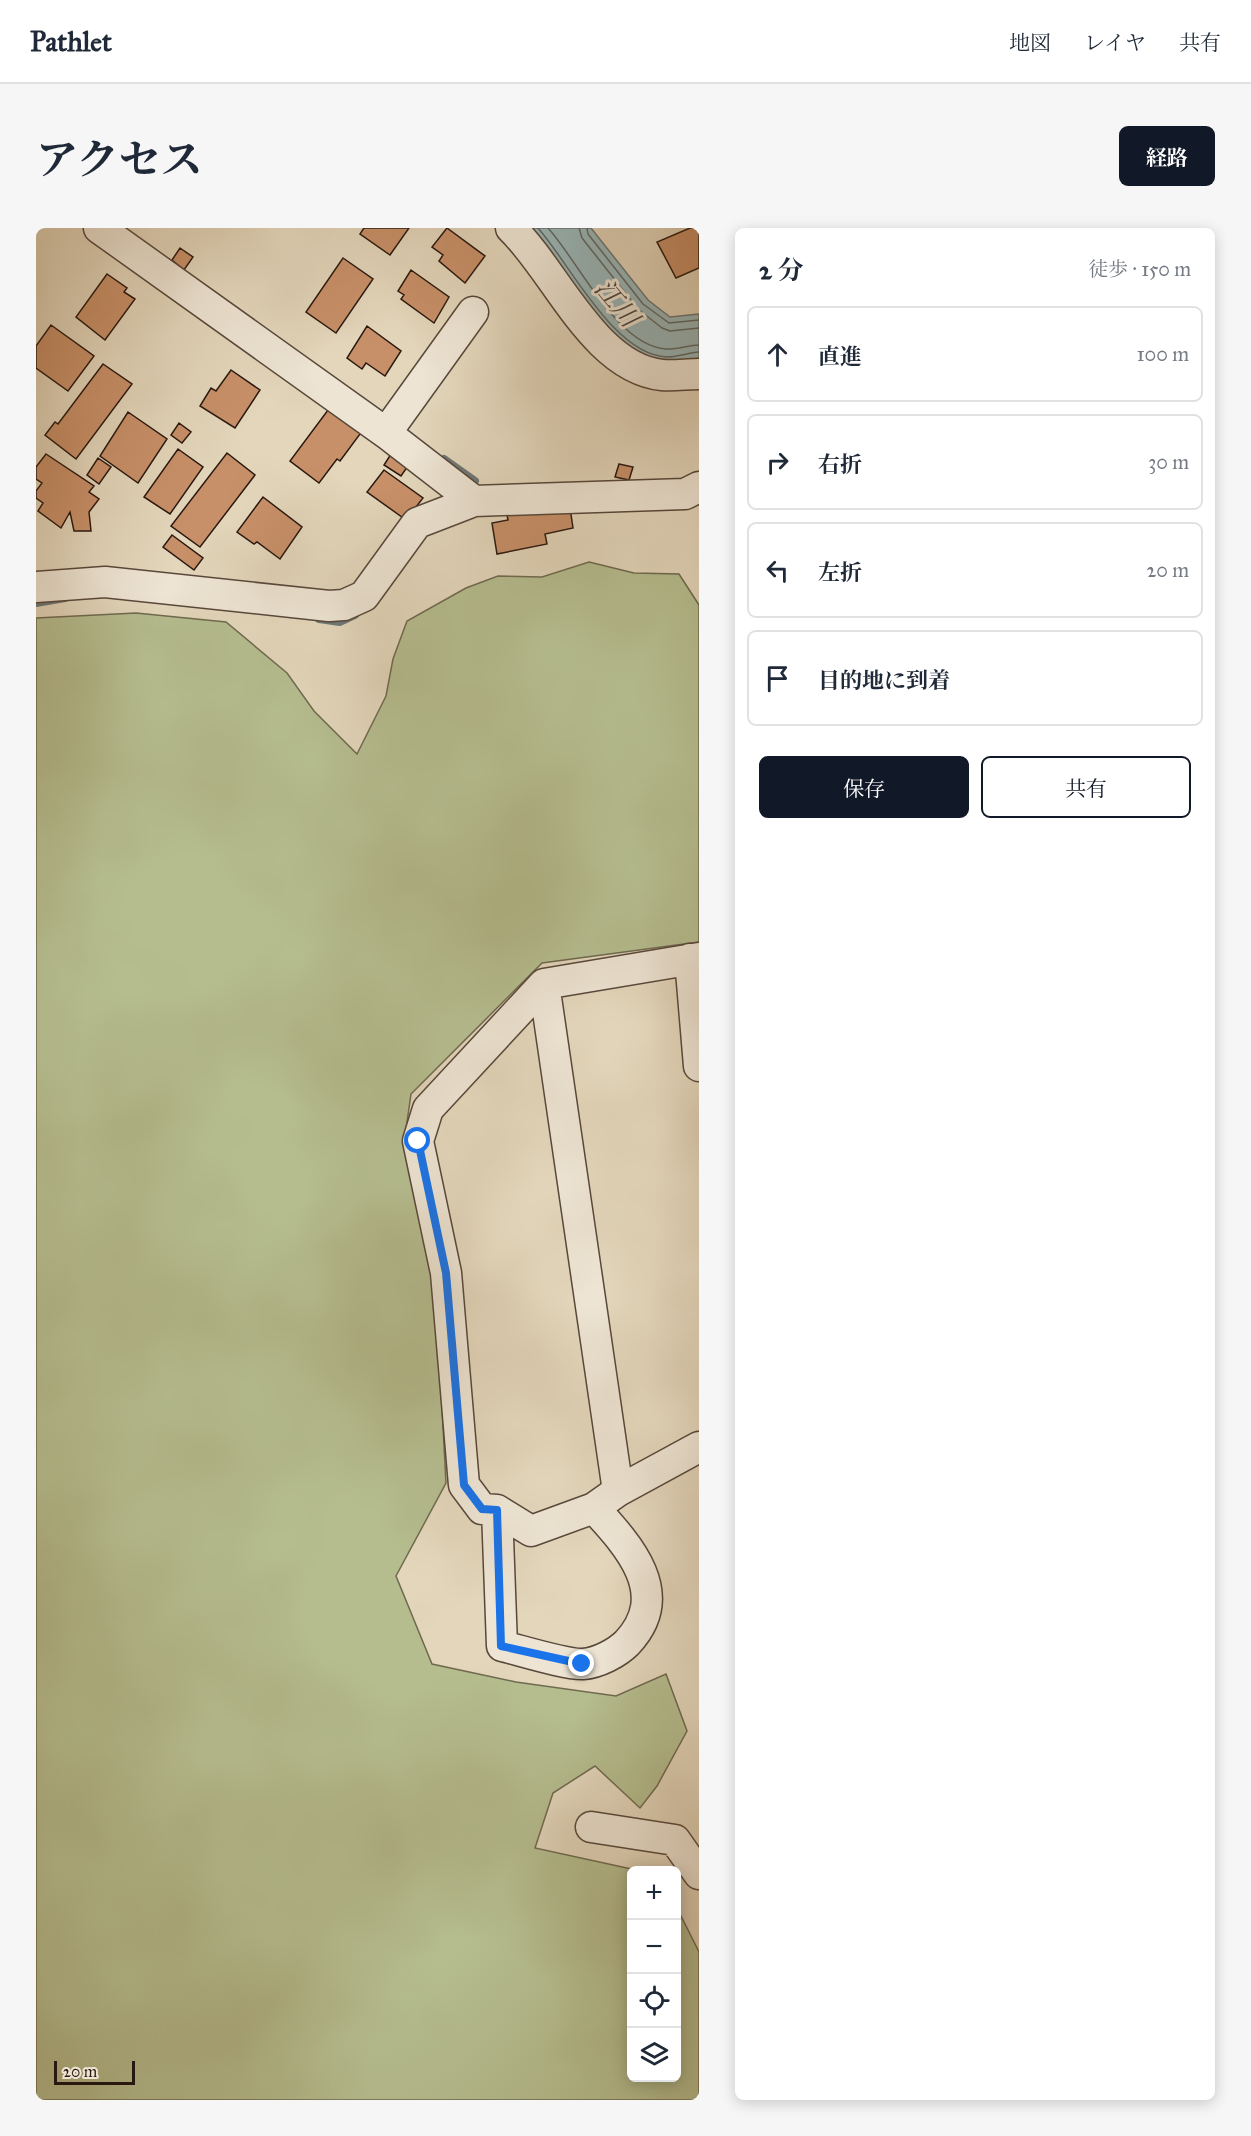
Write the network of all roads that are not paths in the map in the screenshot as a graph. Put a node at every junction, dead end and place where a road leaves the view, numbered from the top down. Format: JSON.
{"nodes":[{"id":1,"x":99,"y":228,"type":"edge"},
{"id":2,"x":511,"y":228,"type":"edge"},
{"id":3,"x":473,"y":312,"type":"dead end"},
{"id":4,"x":699,"y":374,"type":"edge"},
{"id":5,"x":386,"y":433,"type":"junction"},
{"id":6,"x":699,"y":487,"type":"edge"},
{"id":7,"x":474,"y":501,"type":"junction"},
{"id":8,"x":36,"y":587,"type":"edge"},
{"id":9,"x":695,"y":959,"type":"edge"},
{"id":10,"x":544,"y":984,"type":"junction"},
{"id":11,"x":699,"y":1066,"type":"edge"},
{"id":12,"x":699,"y":1447,"type":"edge"},
{"id":13,"x":618,"y":1491,"type":"junction"},
{"id":14,"x":594,"y":1508,"type":"junction"},
{"id":15,"x":497,"y":1510,"type":"junction"},
{"id":16,"x":591,"y":1827,"type":"dead end"},
{"id":17,"x":699,"y":1874,"type":"edge"}],
"edges":[{"from":1,"to":5,"type":"street"},
{"from":2,"to":4,"type":"street"},
{"from":3,"to":5,"type":"street"},
{"from":5,"to":7,"type":"street"},
{"from":6,"to":7,"type":"street"},
{"from":7,"to":8,"type":"street"},
{"from":9,"to":10,"type":"street"},
{"from":9,"to":11,"type":"street"},
{"from":10,"to":13,"type":"street"},
{"from":10,"to":15,"type":"street"},
{"from":12,"to":13,"type":"street"},
{"from":13,"to":14,"type":"street"},
{"from":14,"to":15,"type":"street"},
{"from":14,"to":15,"type":"street"},
{"from":16,"to":17,"type":"street"}]}
